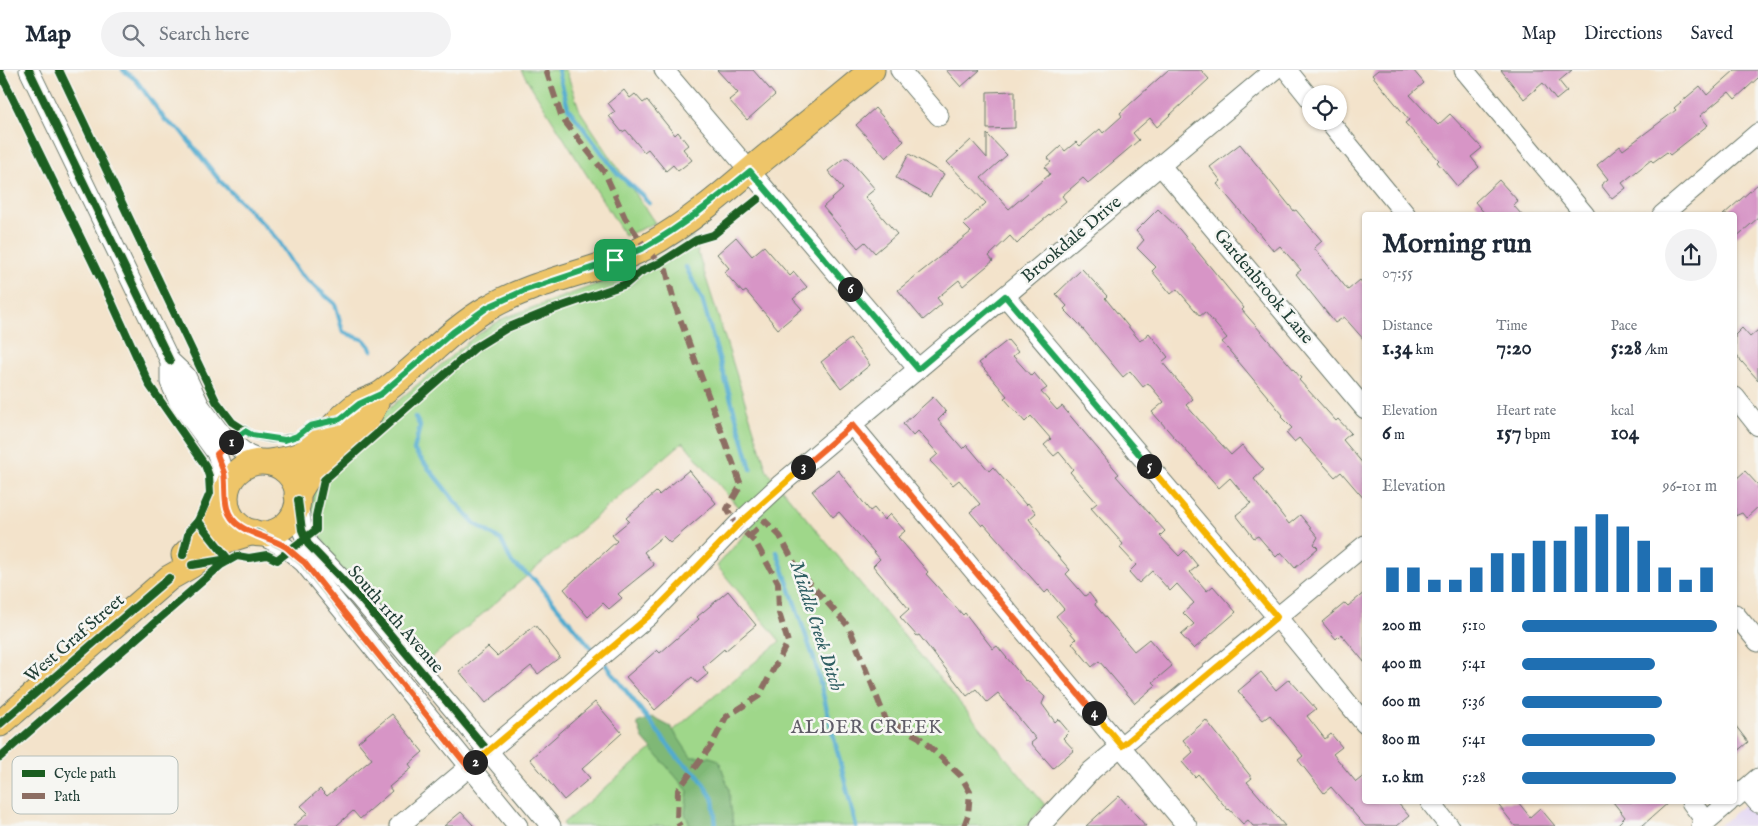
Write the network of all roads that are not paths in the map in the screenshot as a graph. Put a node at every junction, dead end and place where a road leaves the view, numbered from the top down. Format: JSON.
{"nodes":[{"id":1,"x":29,"y":70,"type":"edge"},
{"id":2,"x":664,"y":70,"type":"edge"},
{"id":3,"x":872,"y":70,"type":"edge"},
{"id":4,"x":900,"y":70,"type":"edge"},
{"id":5,"x":1274,"y":70,"type":"edge"},
{"id":6,"x":1287,"y":70,"type":"edge"},
{"id":7,"x":1464,"y":70,"type":"edge"},
{"id":8,"x":1302,"y":89,"type":"edge"},
{"id":9,"x":939,"y":116,"type":"dead end"},
{"id":10,"x":1336,"y":130,"type":"edge"},
{"id":11,"x":1758,"y":134,"type":"edge"},
{"id":12,"x":1160,"y":166,"type":"junction"},
{"id":13,"x":750,"y":171,"type":"junction"},
{"id":14,"x":1404,"y":212,"type":"edge"},
{"id":15,"x":1583,"y":212,"type":"edge"},
{"id":16,"x":1666,"y":212,"type":"edge"},
{"id":17,"x":1005,"y":296,"type":"junction"},
{"id":18,"x":170,"y":361,"type":"junction"},
{"id":19,"x":918,"y":369,"type":"junction"},
{"id":20,"x":381,"y":394,"type":"junction"},
{"id":21,"x":1737,"y":400,"type":"edge"},
{"id":22,"x":1362,"y":405,"type":"edge"},
{"id":23,"x":852,"y":425,"type":"junction"},
{"id":24,"x":1758,"y":426,"type":"edge"},
{"id":25,"x":267,"y":462,"type":"junction"},
{"id":26,"x":298,"y":497,"type":"junction"},
{"id":27,"x":226,"y":499,"type":"junction"},
{"id":28,"x":255,"y":533,"type":"junction"},
{"id":29,"x":1362,"y":547,"type":"edge"},
{"id":30,"x":169,"y":578,"type":"junction"},
{"id":31,"x":1737,"y":616,"type":"edge"},
{"id":32,"x":1277,"y":617,"type":"junction"},
{"id":33,"x":1758,"y":642,"type":"edge"},
{"id":34,"x":1362,"y":720,"type":"edge"},
{"id":35,"x":0,"y":724,"type":"edge"},
{"id":36,"x":1122,"y":746,"type":"junction"},
{"id":37,"x":488,"y":751,"type":"junction"},
{"id":38,"x":468,"y":767,"type":"junction"},
{"id":39,"x":1746,"y":788,"type":"edge"},
{"id":40,"x":1758,"y":803,"type":"edge"},
{"id":41,"x":1432,"y":804,"type":"edge"},
{"id":42,"x":1692,"y":804,"type":"edge"},
{"id":43,"x":1727,"y":804,"type":"edge"},
{"id":44,"x":1704,"y":824,"type":"edge"},
{"id":45,"x":398,"y":826,"type":"edge"},
{"id":46,"x":518,"y":826,"type":"edge"},
{"id":47,"x":551,"y":826,"type":"edge"},
{"id":48,"x":1040,"y":826,"type":"edge"},
{"id":49,"x":1188,"y":826,"type":"edge"},
{"id":50,"x":1450,"y":826,"type":"edge"}],
"edges":[{"from":1,"to":18,"type":"street"},
{"from":2,"to":13,"type":"street"},
{"from":3,"to":13,"type":"main road","name":"West Graf Street"},
{"from":4,"to":9,"type":"street"},
{"from":5,"to":12,"type":"street","name":"Brookdale Drive"},
{"from":6,"to":8,"type":"street"},
{"from":7,"to":15,"type":"street"},
{"from":10,"to":14,"type":"street"},
{"from":11,"to":16,"type":"street"},
{"from":12,"to":17,"type":"street","name":"Brookdale Drive"},
{"from":12,"to":22,"type":"street","name":"Gardenbrook Lane"},
{"from":13,"to":19,"type":"street"},
{"from":13,"to":20,"type":"main road","name":"West Graf Street"},
{"from":17,"to":19,"type":"street","name":"Brookdale Drive"},
{"from":17,"to":32,"type":"street"},
{"from":18,"to":25,"type":"street"},
{"from":18,"to":27,"type":"street"},
{"from":19,"to":23,"type":"street","name":"Brookdale Drive"},
{"from":20,"to":25,"type":"main road","name":"West Graf Street"},
{"from":20,"to":26,"type":"main road","name":"West Graf Street"},
{"from":21,"to":24,"type":"street"},
{"from":23,"to":36,"type":"street"},
{"from":23,"to":37,"type":"street","name":"Brookdale Drive"},
{"from":25,"to":26,"type":"main road"},
{"from":25,"to":27,"type":"main road","name":"West Graf Street"},
{"from":26,"to":28,"type":"main road","name":"West Graf Street"},
{"from":26,"to":37,"type":"street","name":"South 11th Avenue"},
{"from":27,"to":28,"type":"main road"},
{"from":27,"to":30,"type":"main road","name":"West Graf Street"},
{"from":28,"to":30,"type":"main road","name":"West Graf Street"},
{"from":28,"to":38,"type":"street","name":"South 11th Avenue"},
{"from":29,"to":32,"type":"street"},
{"from":30,"to":35,"type":"main road","name":"West Graf Street"},
{"from":31,"to":33,"type":"street"},
{"from":32,"to":34,"type":"street"},
{"from":32,"to":36,"type":"street"},
{"from":36,"to":48,"type":"street"},
{"from":36,"to":49,"type":"street"},
{"from":37,"to":38,"type":"street","name":"Brookdale Drive"},
{"from":37,"to":47,"type":"street","name":"South 11th Avenue"},
{"from":38,"to":45,"type":"street","name":"Brookdale Drive"},
{"from":38,"to":46,"type":"street","name":"South 11th Avenue"},
{"from":39,"to":40,"type":"street"},
{"from":41,"to":50,"type":"street"},
{"from":42,"to":44,"type":"street"},
{"from":43,"to":44,"type":"street"}]}
